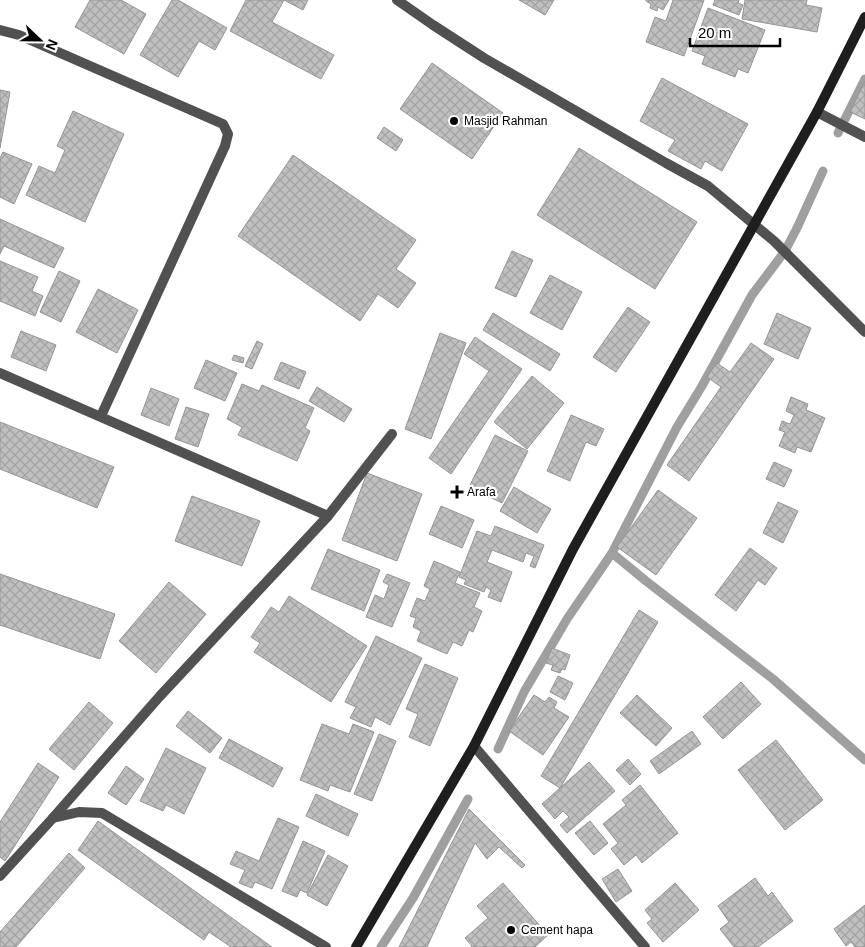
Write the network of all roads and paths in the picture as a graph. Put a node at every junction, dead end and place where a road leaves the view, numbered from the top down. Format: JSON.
{"nodes":[{"id":1,"x":398,"y":0,"type":"edge"},
{"id":2,"x":865,"y":17,"type":"edge"},
{"id":3,"x":0,"y":30,"type":"edge"},
{"id":4,"x":817,"y":112,"type":"junction"},
{"id":5,"x":865,"y":137,"type":"edge"},
{"id":6,"x":754,"y":225,"type":"junction"},
{"id":7,"x":865,"y":332,"type":"edge"},
{"id":8,"x":0,"y":373,"type":"edge"},
{"id":9,"x":101,"y":416,"type":"junction"},
{"id":10,"x":392,"y":434,"type":"dead end"},
{"id":11,"x":328,"y":516,"type":"junction"},
{"id":12,"x":474,"y":746,"type":"junction"},
{"id":13,"x":52,"y":818,"type":"junction"},
{"id":14,"x":0,"y":876,"type":"edge"},
{"id":15,"x":326,"y":947,"type":"edge"},
{"id":16,"x":356,"y":947,"type":"edge"},
{"id":17,"x":645,"y":947,"type":"edge"}],
"edges":[{"from":1,"to":6,"type":"street"},
{"from":2,"to":4,"type":"main road"},
{"from":3,"to":9,"type":"street"},
{"from":4,"to":5,"type":"street"},
{"from":4,"to":6,"type":"main road"},
{"from":6,"to":7,"type":"street"},
{"from":6,"to":12,"type":"main road"},
{"from":8,"to":9,"type":"street"},
{"from":9,"to":11,"type":"street"},
{"from":10,"to":11,"type":"street"},
{"from":11,"to":13,"type":"street"},
{"from":12,"to":16,"type":"main road"},
{"from":12,"to":17,"type":"street"},
{"from":13,"to":14,"type":"street"},
{"from":13,"to":15,"type":"street"}]}
